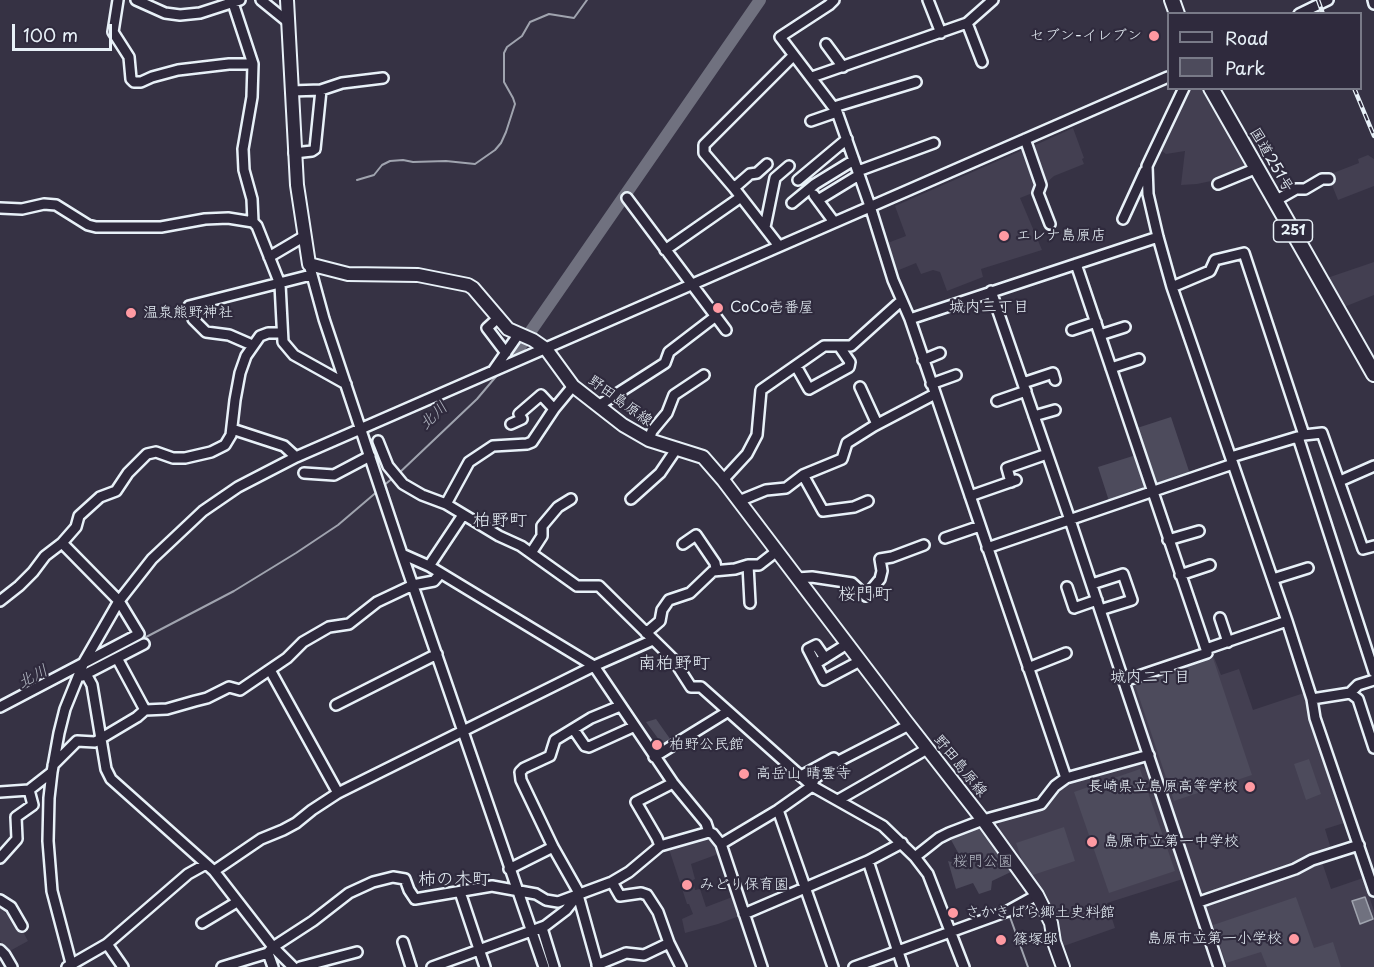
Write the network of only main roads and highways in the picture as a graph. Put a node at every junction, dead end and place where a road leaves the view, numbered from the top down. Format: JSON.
{"nodes":[{"id":1,"x":287,"y":0,"type":"edge"},
{"id":2,"x":1212,"y":90,"type":"edge"},
{"id":3,"x":1374,"y":374,"type":"edge"},
{"id":4,"x":1063,"y":967,"type":"edge"}],
"edges":[{"from":1,"to":4,"type":"main road","name":"野田島原線"},
{"from":2,"to":3,"type":"highway","name":"国道251号","number":"251"}]}
